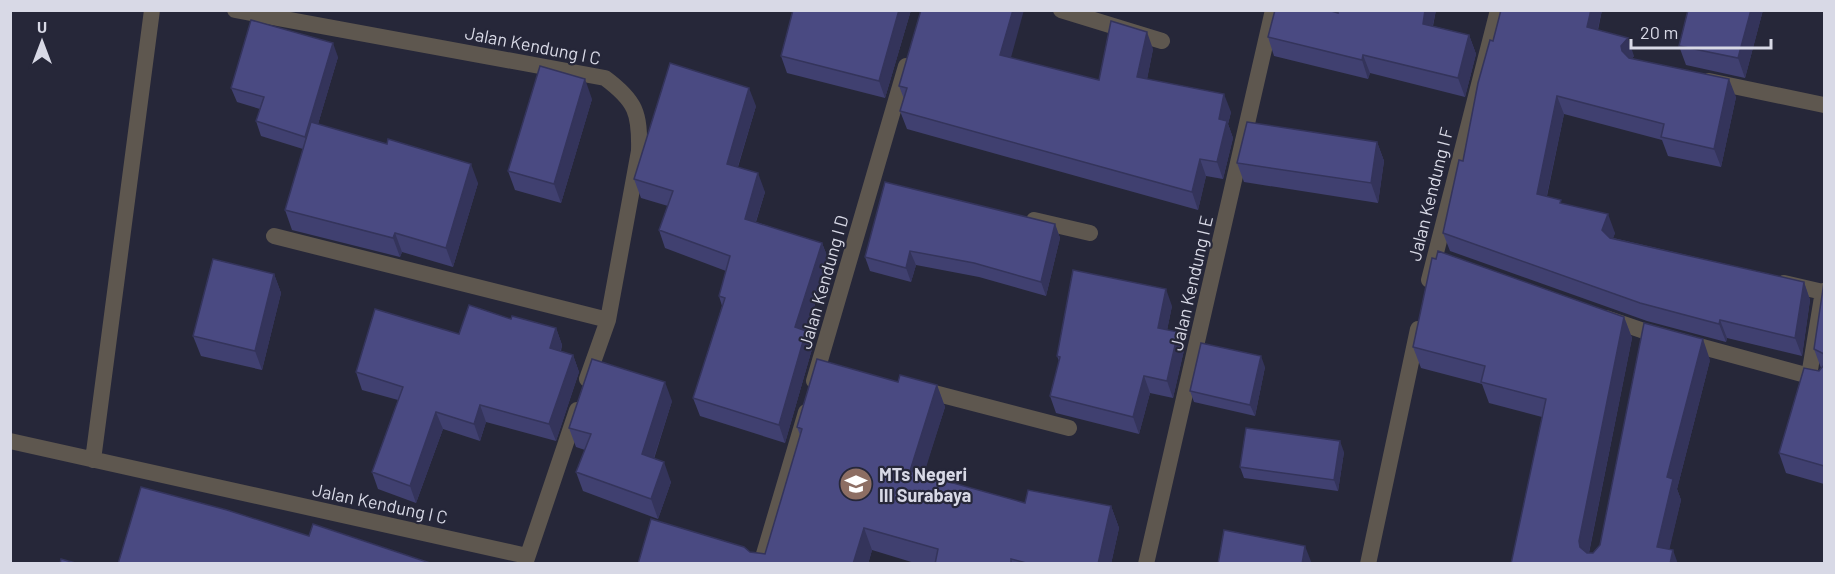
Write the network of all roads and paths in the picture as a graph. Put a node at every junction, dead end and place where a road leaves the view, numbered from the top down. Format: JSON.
{"nodes":[{"id":1,"x":152,"y":10,"type":"edge"},
{"id":2,"x":235,"y":10,"type":"edge"},
{"id":3,"x":1061,"y":10,"type":"edge"},
{"id":4,"x":1273,"y":10,"type":"edge"},
{"id":5,"x":1498,"y":10,"type":"edge"},
{"id":6,"x":1162,"y":41,"type":"dead end"},
{"id":7,"x":912,"y":45,"type":"edge"},
{"id":8,"x":1696,"y":78,"type":"edge"},
{"id":9,"x":1824,"y":105,"type":"edge"},
{"id":10,"x":1022,"y":217,"type":"edge"},
{"id":11,"x":1090,"y":233,"type":"dead end"},
{"id":12,"x":274,"y":236,"type":"dead end"},
{"id":13,"x":1434,"y":257,"type":"junction"},
{"id":14,"x":1456,"y":265,"type":"edge"},
{"id":15,"x":1766,"y":279,"type":"edge"},
{"id":16,"x":1824,"y":287,"type":"edge"},
{"id":17,"x":1426,"y":291,"type":"edge"},
{"id":18,"x":1589,"y":312,"type":"edge"},
{"id":19,"x":1421,"y":314,"type":"edge"},
{"id":20,"x":608,"y":320,"type":"junction"},
{"id":21,"x":1817,"y":378,"type":"edge"},
{"id":22,"x":899,"y":384,"type":"edge"},
{"id":23,"x":1069,"y":428,"type":"dead end"},
{"id":24,"x":10,"y":441,"type":"edge"},
{"id":25,"x":93,"y":460,"type":"junction"},
{"id":26,"x":526,"y":560,"type":"edge"},
{"id":27,"x":761,"y":564,"type":"edge"},
{"id":28,"x":1146,"y":564,"type":"edge"},
{"id":29,"x":1368,"y":564,"type":"edge"}],
"edges":[{"from":1,"to":25,"type":"street"},
{"from":2,"to":20,"type":"street","name":"Jalan Kendung I C"},
{"from":3,"to":6,"type":"street"},
{"from":4,"to":28,"type":"street","name":"Jalan Kendung I E"},
{"from":5,"to":13,"type":"street","name":"Jalan Kendung I F"},
{"from":7,"to":27,"type":"street","name":"Jalan Kendung I D"},
{"from":8,"to":9,"type":"street"},
{"from":10,"to":11,"type":"street"},
{"from":12,"to":20,"type":"street"},
{"from":13,"to":14,"type":"street"},
{"from":13,"to":17,"type":"street","name":"Jalan Kendung I F"},
{"from":15,"to":16,"type":"street"},
{"from":16,"to":21,"type":"street"},
{"from":18,"to":21,"type":"street"},
{"from":19,"to":29,"type":"street"},
{"from":20,"to":26,"type":"street","name":"Jalan Kendung I C"},
{"from":22,"to":23,"type":"street"},
{"from":24,"to":25,"type":"street","name":"Jalan Kendung I C"},
{"from":25,"to":26,"type":"street","name":"Jalan Kendung I C"}]}
